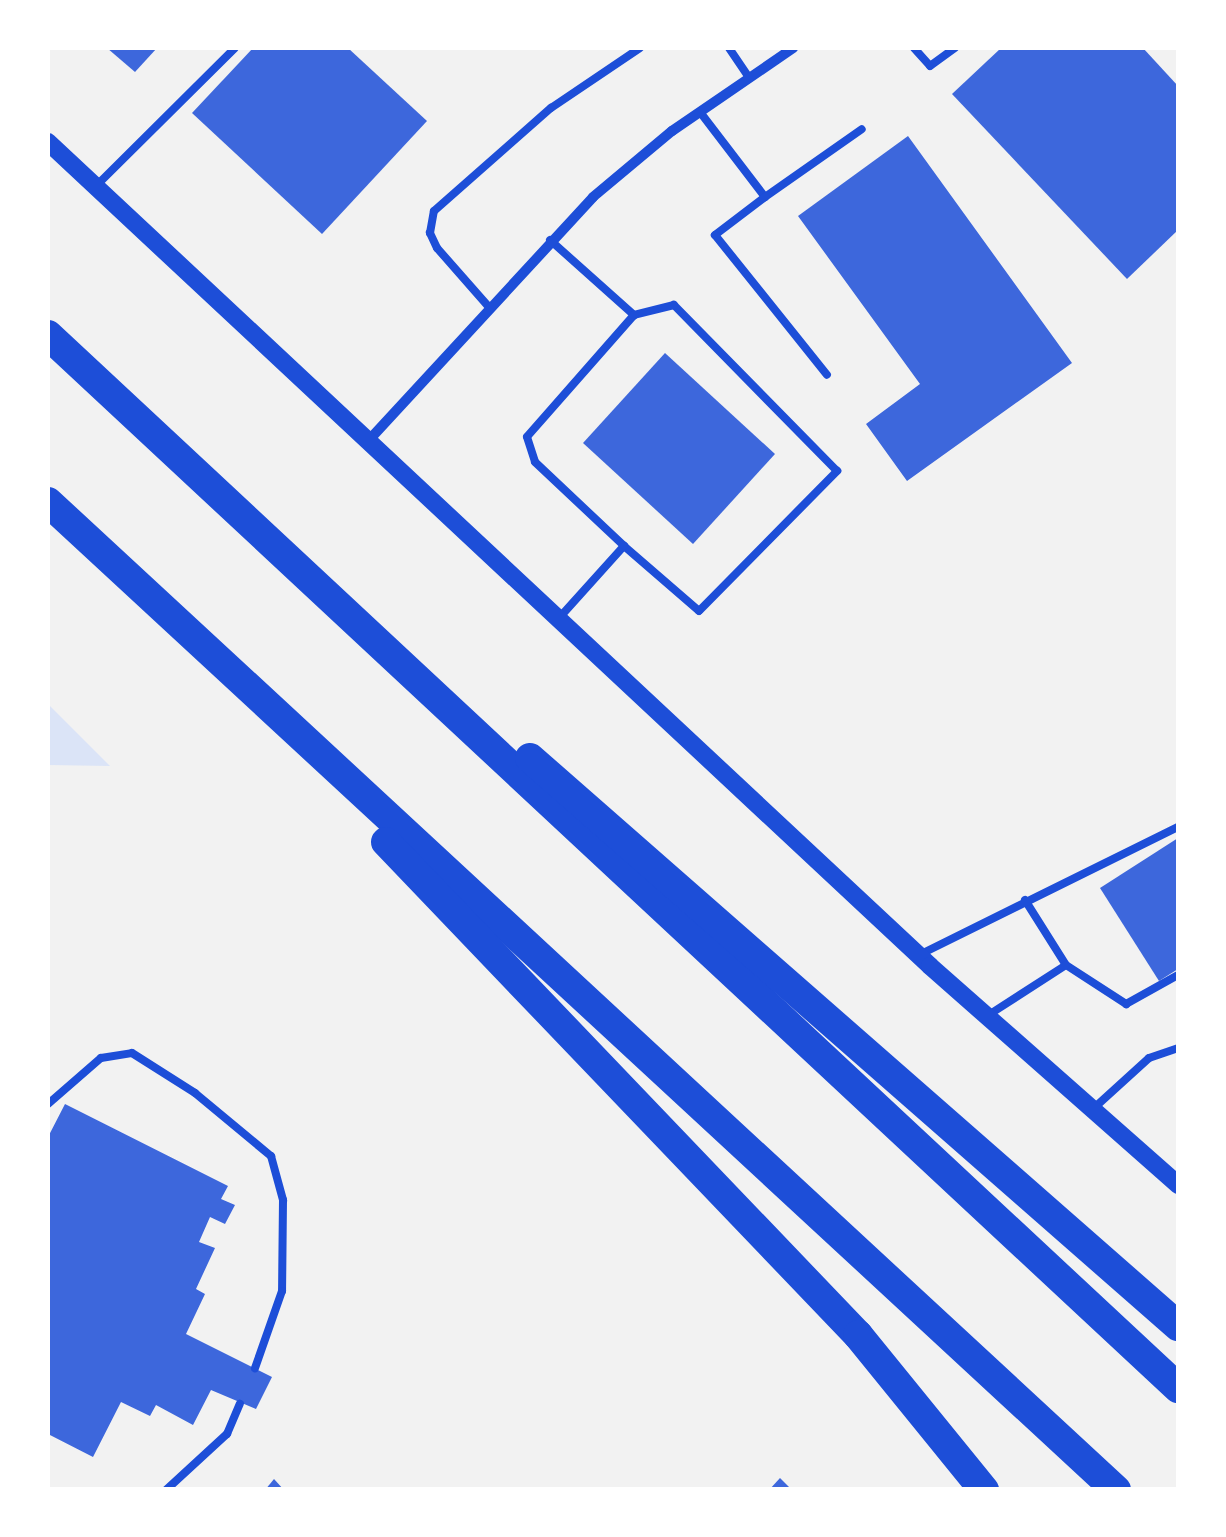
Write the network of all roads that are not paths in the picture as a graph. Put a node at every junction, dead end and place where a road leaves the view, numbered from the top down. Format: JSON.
{"nodes":[{"id":1,"x":235,"y":48,"type":"edge"},
{"id":2,"x":640,"y":48,"type":"edge"},
{"id":3,"x":728,"y":48,"type":"edge"},
{"id":4,"x":794,"y":48,"type":"edge"},
{"id":5,"x":914,"y":48,"type":"edge"},
{"id":6,"x":956,"y":48,"type":"edge"},
{"id":7,"x":749,"y":78,"type":"junction"},
{"id":8,"x":700,"y":112,"type":"junction"},
{"id":9,"x":862,"y":129,"type":"dead end"},
{"id":10,"x":48,"y":142,"type":"edge"},
{"id":11,"x":95,"y":186,"type":"junction"},
{"id":12,"x":765,"y":197,"type":"junction"},
{"id":13,"x":550,"y":240,"type":"junction"},
{"id":14,"x":488,"y":306,"type":"junction"},
{"id":15,"x":634,"y":315,"type":"junction"},
{"id":16,"x":48,"y":335,"type":"edge"},
{"id":17,"x":827,"y":374,"type":"dead end"},
{"id":18,"x":370,"y":439,"type":"junction"},
{"id":19,"x":48,"y":502,"type":"edge"},
{"id":20,"x":624,"y":546,"type":"junction"},
{"id":21,"x":560,"y":617,"type":"junction"},
{"id":22,"x":180,"y":626,"type":"junction"},
{"id":23,"x":1178,"y":828,"type":"edge"},
{"id":24,"x":1025,"y":900,"type":"junction"},
{"id":25,"x":919,"y":956,"type":"junction"},
{"id":26,"x":1066,"y":966,"type":"junction"},
{"id":27,"x":1178,"y":974,"type":"edge"},
{"id":28,"x":987,"y":1016,"type":"junction"},
{"id":29,"x":1178,"y":1048,"type":"edge"},
{"id":30,"x":48,"y":1104,"type":"edge"},
{"id":31,"x":1093,"y":1108,"type":"junction"},
{"id":32,"x":1178,"y":1185,"type":"edge"},
{"id":33,"x":1178,"y":1326,"type":"edge"},
{"id":34,"x":255,"y":1368,"type":"dead end"},
{"id":35,"x":1178,"y":1388,"type":"edge"},
{"id":36,"x":240,"y":1404,"type":"dead end"},
{"id":37,"x":166,"y":1490,"type":"edge"},
{"id":38,"x":984,"y":1490,"type":"edge"},
{"id":39,"x":1116,"y":1490,"type":"edge"}],
"edges":[{"from":1,"to":11,"type":"lane"},
{"from":2,"to":14,"type":"lane"},
{"from":3,"to":7,"type":"lane"},
{"from":4,"to":7,"type":"street"},
{"from":5,"to":6,"type":"lane"},
{"from":7,"to":8,"type":"street"},
{"from":8,"to":12,"type":"lane"},
{"from":8,"to":13,"type":"street"},
{"from":9,"to":12,"type":"lane"},
{"from":10,"to":11,"type":"street"},
{"from":11,"to":18,"type":"street"},
{"from":12,"to":17,"type":"lane"},
{"from":13,"to":14,"type":"street"},
{"from":13,"to":15,"type":"lane"},
{"from":14,"to":18,"type":"street"},
{"from":15,"to":20,"type":"lane"},
{"from":15,"to":20,"type":"lane"},
{"from":16,"to":33,"type":"highway"},
{"from":16,"to":35,"type":"highway"},
{"from":18,"to":21,"type":"street"},
{"from":19,"to":22,"type":"highway"},
{"from":20,"to":21,"type":"lane"},
{"from":21,"to":25,"type":"street"},
{"from":22,"to":38,"type":"highway"},
{"from":22,"to":39,"type":"highway"},
{"from":23,"to":24,"type":"lane"},
{"from":24,"to":25,"type":"lane"},
{"from":24,"to":26,"type":"lane"},
{"from":25,"to":28,"type":"street"},
{"from":26,"to":27,"type":"lane"},
{"from":26,"to":28,"type":"lane"},
{"from":28,"to":31,"type":"street"},
{"from":29,"to":31,"type":"lane"},
{"from":30,"to":34,"type":"lane"},
{"from":31,"to":32,"type":"street"},
{"from":36,"to":37,"type":"lane"}]}
